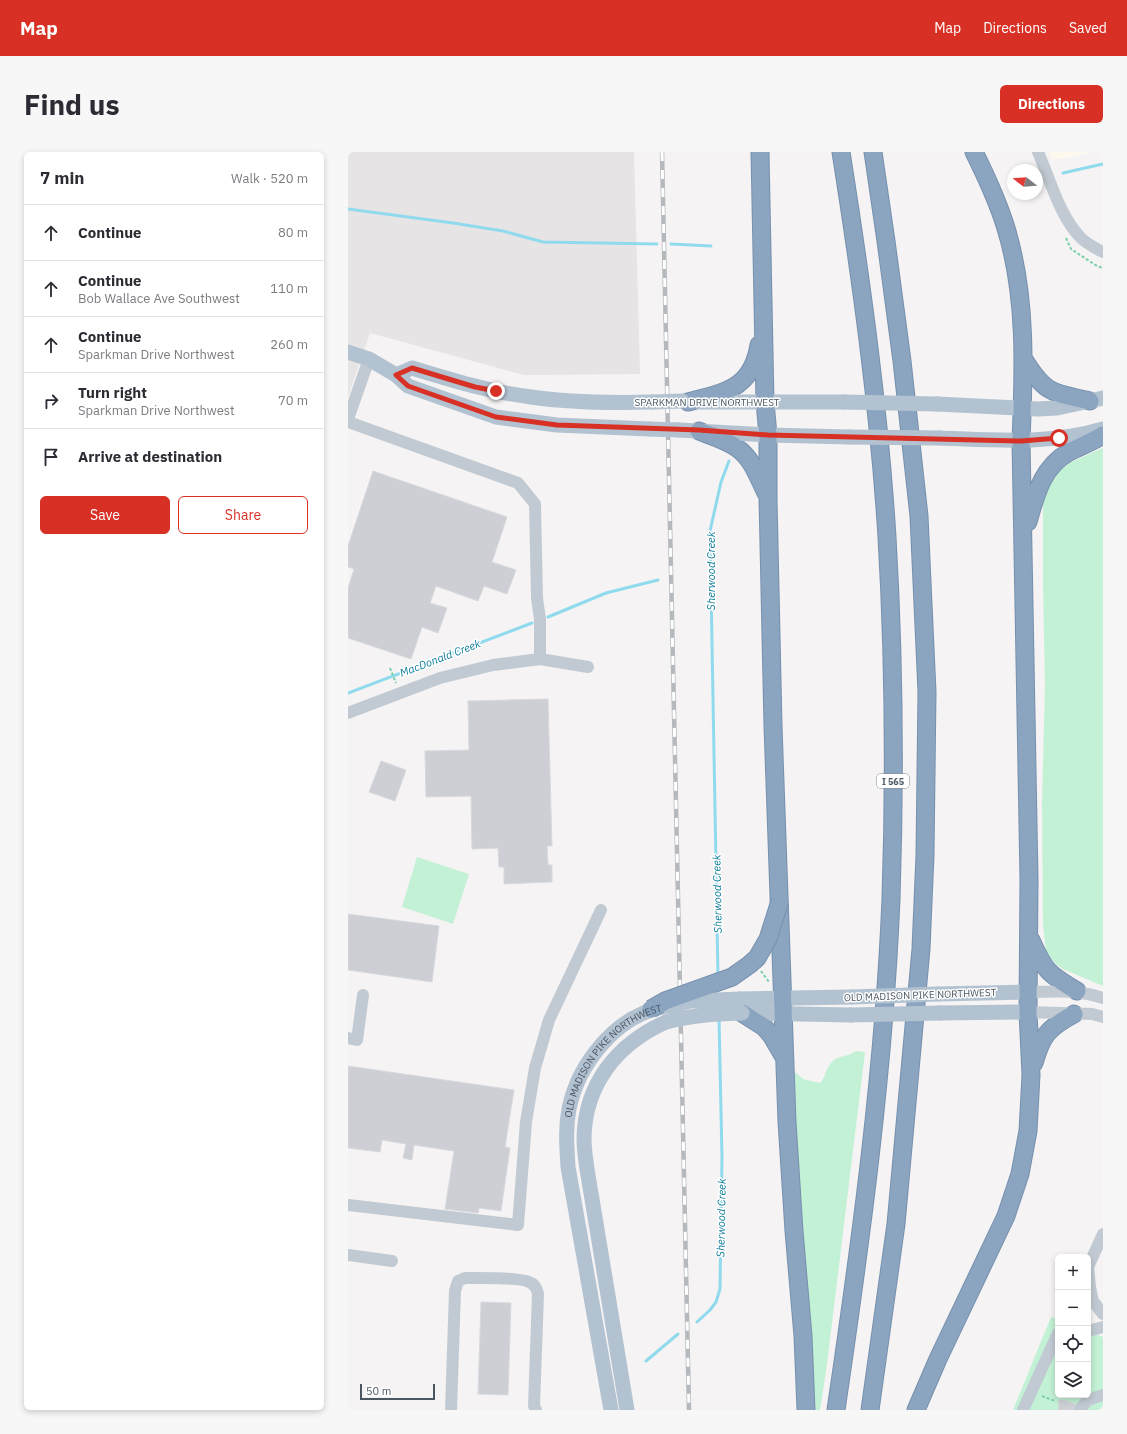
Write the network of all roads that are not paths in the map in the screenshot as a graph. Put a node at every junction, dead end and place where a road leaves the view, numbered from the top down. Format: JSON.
{"nodes":[{"id":1,"x":760,"y":152,"type":"edge"},
{"id":2,"x":840,"y":152,"type":"edge"},
{"id":3,"x":873,"y":152,"type":"edge"},
{"id":4,"x":974,"y":152,"type":"edge"},
{"id":5,"x":1038,"y":152,"type":"edge"},
{"id":6,"x":1103,"y":252,"type":"edge"},
{"id":7,"x":763,"y":317,"type":"junction"},
{"id":8,"x":348,"y":352,"type":"edge"},
{"id":9,"x":1023,"y":358,"type":"junction"},
{"id":10,"x":369,"y":359,"type":"junction"},
{"id":11,"x":396,"y":375,"type":"junction"},
{"id":12,"x":1097,"y":399,"type":"edge"},
{"id":13,"x":685,"y":402,"type":"junction"},
{"id":14,"x":766,"y":402,"type":"junction"},
{"id":15,"x":1023,"y":409,"type":"junction"},
{"id":16,"x":348,"y":418,"type":"edge"},
{"id":17,"x":348,"y":422,"type":"edge"},
{"id":18,"x":1103,"y":429,"type":"edge"},
{"id":19,"x":699,"y":430,"type":"junction"},
{"id":20,"x":768,"y":435,"type":"junction"},
{"id":21,"x":1103,"y":435,"type":"edge"},
{"id":22,"x":1021,"y":441,"type":"junction"},
{"id":23,"x":768,"y":498,"type":"junction"},
{"id":24,"x":1023,"y":542,"type":"junction"},
{"id":25,"x":540,"y":659,"type":"junction"},
{"id":26,"x":588,"y":668,"type":"dead end"},
{"id":27,"x":348,"y":713,"type":"edge"},
{"id":28,"x":780,"y":901,"type":"junction"},
{"id":29,"x":601,"y":910,"type":"dead end"},
{"id":30,"x":1028,"y":934,"type":"junction"},
{"id":31,"x":1077,"y":991,"type":"junction"},
{"id":32,"x":1028,"y":992,"type":"junction"},
{"id":33,"x":363,"y":995,"type":"dead end"},
{"id":34,"x":1103,"y":998,"type":"edge"},
{"id":35,"x":741,"y":1006,"type":"junction"},
{"id":36,"x":783,"y":1007,"type":"junction"},
{"id":37,"x":658,"y":1008,"type":"junction"},
{"id":38,"x":1028,"y":1012,"type":"junction"},
{"id":39,"x":1074,"y":1014,"type":"junction"},
{"id":40,"x":1103,"y":1017,"type":"edge"},
{"id":41,"x":348,"y":1038,"type":"edge"},
{"id":42,"x":784,"y":1057,"type":"junction"},
{"id":43,"x":1031,"y":1075,"type":"junction"},
{"id":44,"x":348,"y":1205,"type":"edge"},
{"id":45,"x":1103,"y":1234,"type":"edge"},
{"id":46,"x":348,"y":1255,"type":"edge"},
{"id":47,"x":1091,"y":1260,"type":"edge"},
{"id":48,"x":392,"y":1261,"type":"dead end"},
{"id":49,"x":1091,"y":1290,"type":"edge"},
{"id":50,"x":1103,"y":1314,"type":"edge"},
{"id":51,"x":1091,"y":1323,"type":"edge"},
{"id":52,"x":1103,"y":1326,"type":"edge"},
{"id":53,"x":1091,"y":1330,"type":"edge"},
{"id":54,"x":1055,"y":1340,"type":"edge"},
{"id":55,"x":1055,"y":1354,"type":"edge"},
{"id":56,"x":1043,"y":1366,"type":"junction"},
{"id":57,"x":1102,"y":1398,"type":"edge"},
{"id":58,"x":451,"y":1410,"type":"edge"},
{"id":59,"x":536,"y":1410,"type":"edge"},
{"id":60,"x":611,"y":1410,"type":"edge"},
{"id":61,"x":627,"y":1410,"type":"edge"},
{"id":62,"x":806,"y":1410,"type":"edge"},
{"id":63,"x":836,"y":1410,"type":"edge"},
{"id":64,"x":870,"y":1410,"type":"edge"},
{"id":65,"x":916,"y":1410,"type":"edge"},
{"id":66,"x":1023,"y":1410,"type":"edge"},
{"id":67,"x":1079,"y":1410,"type":"edge"}],
"edges":[{"from":1,"to":7,"type":"highway"},
{"from":2,"to":63,"type":"highway","number":"I 565"},
{"from":3,"to":64,"type":"highway"},
{"from":4,"to":9,"type":"highway"},
{"from":5,"to":6,"type":"street"},
{"from":7,"to":13,"type":"highway"},
{"from":7,"to":14,"type":"highway"},
{"from":8,"to":10,"type":"main road"},
{"from":9,"to":12,"type":"highway"},
{"from":9,"to":15,"type":"highway"},
{"from":10,"to":11,"type":"main road"},
{"from":10,"to":16,"type":"street"},
{"from":11,"to":13,"type":"main road","name":"SPARKMAN DRIVE NORTHWEST","bridge":true},
{"from":11,"to":19,"type":"main road","bridge":true},
{"from":12,"to":15,"type":"main road","name":"SPARKMAN DRIVE NORTHWEST"},
{"from":13,"to":14,"type":"main road","name":"SPARKMAN DRIVE NORTHWEST"},
{"from":14,"to":15,"type":"main road","name":"SPARKMAN DRIVE NORTHWEST","bridge":true},
{"from":14,"to":20,"type":"highway"},
{"from":15,"to":22,"type":"highway"},
{"from":17,"to":25,"type":"street"},
{"from":18,"to":22,"type":"main road"},
{"from":19,"to":20,"type":"main road"},
{"from":19,"to":23,"type":"highway"},
{"from":20,"to":22,"type":"main road","bridge":true},
{"from":20,"to":23,"type":"highway"},
{"from":21,"to":24,"type":"highway"},
{"from":22,"to":24,"type":"highway"},
{"from":23,"to":28,"type":"highway"},
{"from":24,"to":30,"type":"highway"},
{"from":25,"to":26,"type":"street"},
{"from":25,"to":27,"type":"street"},
{"from":28,"to":36,"type":"highway"},
{"from":28,"to":37,"type":"highway","bridge":true},
{"from":29,"to":44,"type":"street"},
{"from":30,"to":31,"type":"highway"},
{"from":30,"to":32,"type":"highway"},
{"from":31,"to":32,"type":"street"},
{"from":31,"to":34,"type":"street"},
{"from":32,"to":36,"type":"main road","name":"OLD MADISON PIKE NORTHWEST","bridge":true},
{"from":32,"to":38,"type":"highway"},
{"from":33,"to":41,"type":"street"},
{"from":35,"to":36,"type":"main road","name":"OLD MADISON PIKE NORTHWEST"},
{"from":35,"to":37,"type":"main road","name":"OLD MADISON PIKE NORTHWEST","bridge":true},
{"from":35,"to":42,"type":"highway"},
{"from":35,"to":61,"type":"main road","name":"OLD MADISON PIKE NORTHWEST","bridge":true},
{"from":36,"to":38,"type":"main road","name":"OLD MADISON PIKE NORTHWEST","bridge":true},
{"from":36,"to":42,"type":"highway"},
{"from":37,"to":60,"type":"main road","name":"OLD MADISON PIKE NORTHWEST"},
{"from":38,"to":39,"type":"street"},
{"from":38,"to":43,"type":"highway"},
{"from":39,"to":40,"type":"street"},
{"from":39,"to":43,"type":"highway"},
{"from":42,"to":62,"type":"highway"},
{"from":43,"to":65,"type":"highway"},
{"from":45,"to":47,"type":"street"},
{"from":46,"to":48,"type":"street"},
{"from":49,"to":50,"type":"street"},
{"from":51,"to":52,"type":"street"},
{"from":52,"to":53,"type":"street"},
{"from":54,"to":56,"type":"street"},
{"from":55,"to":56,"type":"street"},
{"from":56,"to":66,"type":"street"},
{"from":57,"to":67,"type":"street"},
{"from":58,"to":59,"type":"street"}]}
